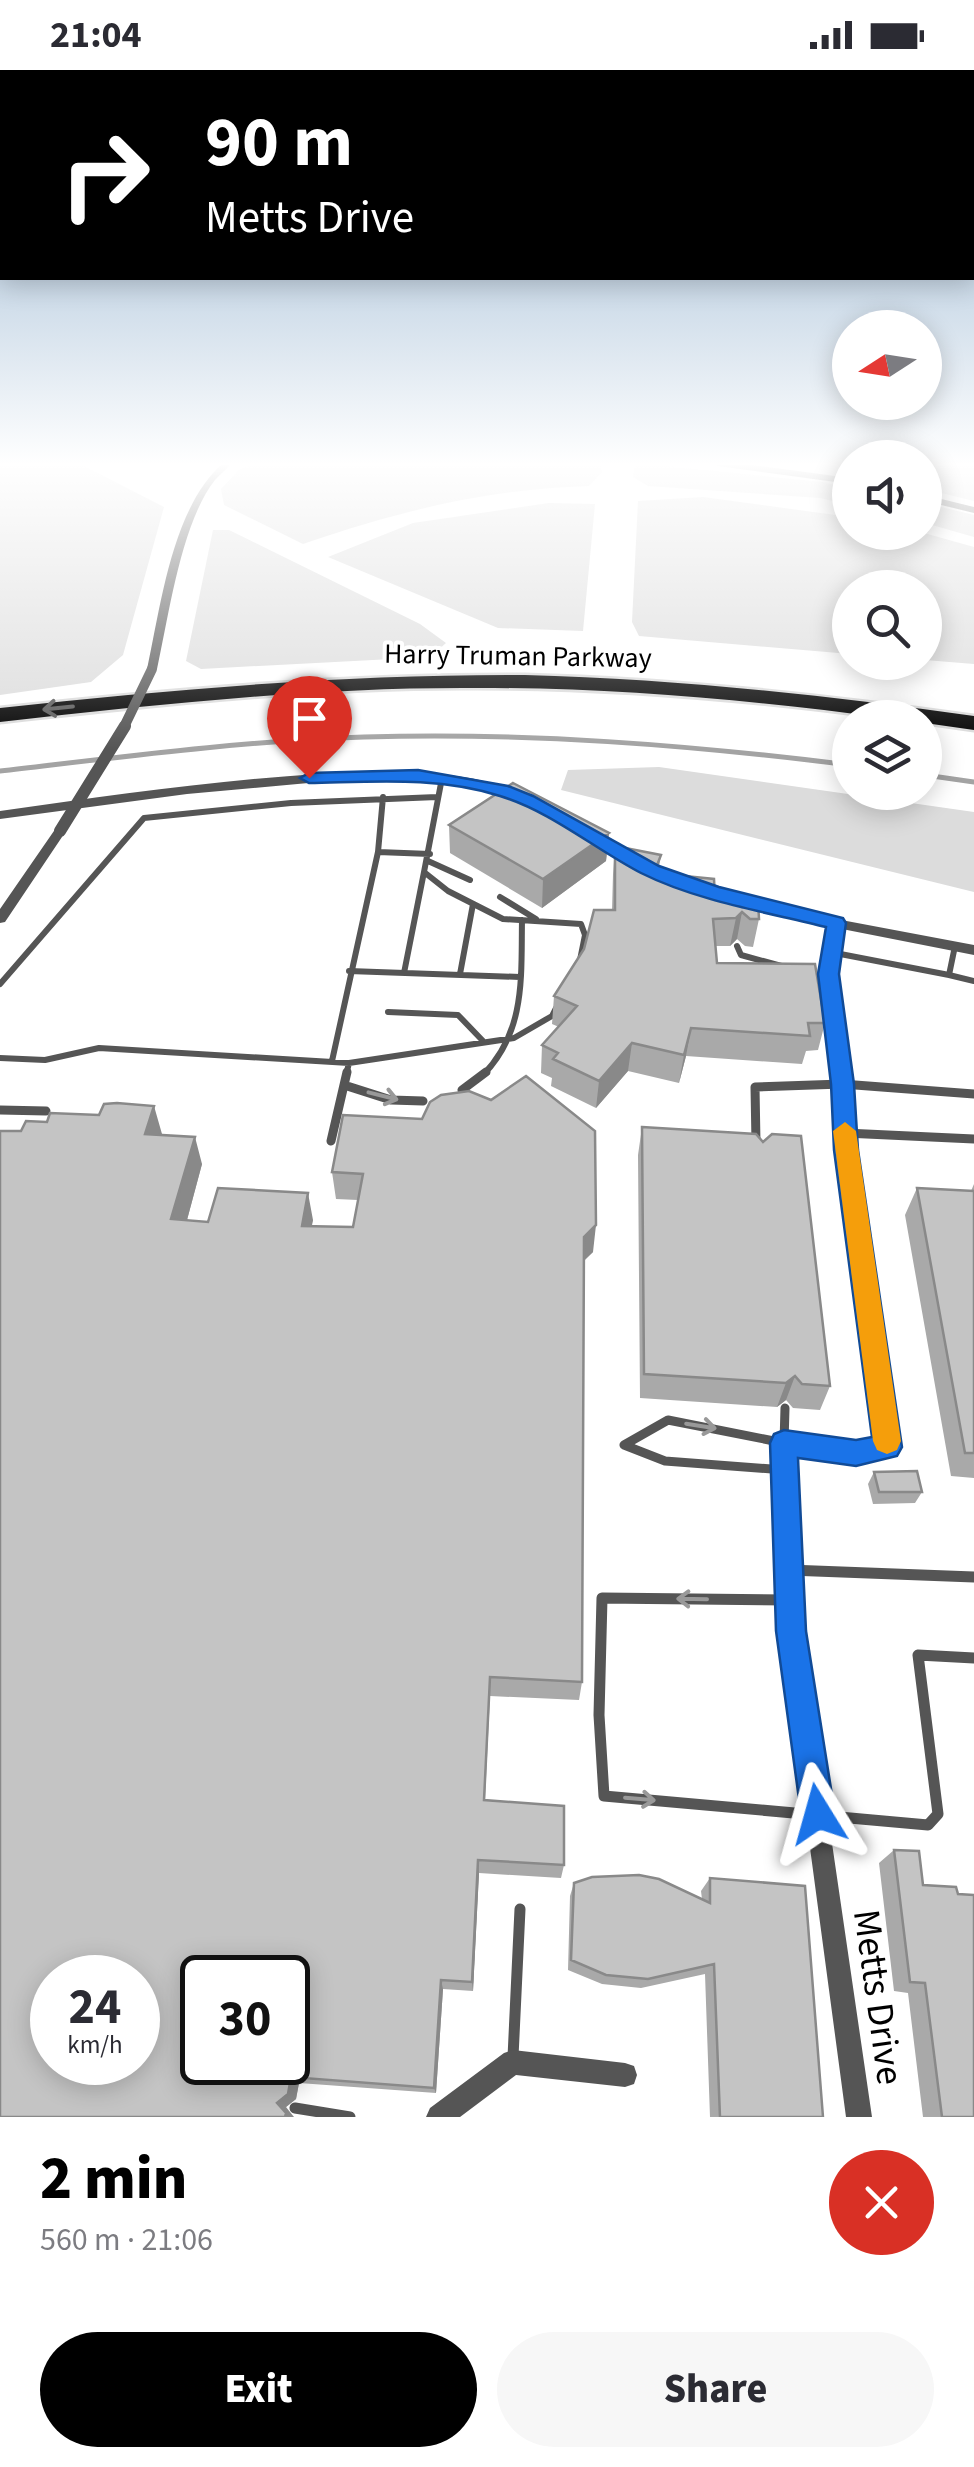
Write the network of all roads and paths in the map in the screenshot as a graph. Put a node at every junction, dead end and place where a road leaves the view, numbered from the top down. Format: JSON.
{"nodes":[{"id":1,"x":181,"y":559,"type":"edge"},
{"id":2,"x":680,"y":688,"type":"junction"},
{"id":3,"x":974,"y":714,"type":"edge"},
{"id":4,"x":0,"y":715,"type":"edge"},
{"id":5,"x":832,"y":722,"type":"edge"},
{"id":6,"x":974,"y":722,"type":"edge"},
{"id":7,"x":0,"y":734,"type":"edge"},
{"id":8,"x":942,"y":737,"type":"edge"},
{"id":9,"x":974,"y":742,"type":"edge"},
{"id":10,"x":442,"y":778,"type":"junction"},
{"id":11,"x":383,"y":797,"type":"junction"},
{"id":12,"x":438,"y":798,"type":"junction"},
{"id":13,"x":539,"y":807,"type":"edge"},
{"id":14,"x":0,"y":815,"type":"edge"},
{"id":15,"x":378,"y":852,"type":"junction"},
{"id":16,"x":429,"y":857,"type":"junction"},
{"id":17,"x":424,"y":872,"type":"junction"},
{"id":18,"x":470,"y":880,"type":"dead end"},
{"id":19,"x":681,"y":882,"type":"edge"},
{"id":20,"x":500,"y":897,"type":"dead end"},
{"id":21,"x":738,"y":898,"type":"junction"},
{"id":22,"x":473,"y":904,"type":"junction"},
{"id":23,"x":737,"y":913,"type":"edge"},
{"id":24,"x":0,"y":920,"type":"edge"},
{"id":25,"x":522,"y":920,"type":"junction"},
{"id":26,"x":540,"y":921,"type":"junction"},
{"id":27,"x":836,"y":923,"type":"junction"},
{"id":28,"x":737,"y":946,"type":"dead end"},
{"id":29,"x":955,"y":946,"type":"junction"},
{"id":30,"x":974,"y":950,"type":"edge"},
{"id":31,"x":830,"y":952,"type":"junction"},
{"id":32,"x":792,"y":968,"type":"edge"},
{"id":33,"x":349,"y":971,"type":"junction"},
{"id":34,"x":404,"y":972,"type":"junction"},
{"id":35,"x":460,"y":974,"type":"junction"},
{"id":36,"x":949,"y":975,"type":"junction"},
{"id":37,"x":520,"y":976,"type":"junction"},
{"id":38,"x":572,"y":978,"type":"edge"},
{"id":39,"x":974,"y":982,"type":"edge"},
{"id":40,"x":0,"y":984,"type":"edge"},
{"id":41,"x":559,"y":1003,"type":"edge"},
{"id":42,"x":388,"y":1012,"type":"dead end"},
{"id":43,"x":514,"y":1038,"type":"junction"},
{"id":44,"x":483,"y":1042,"type":"junction"},
{"id":45,"x":0,"y":1058,"type":"edge"},
{"id":46,"x":332,"y":1061,"type":"junction"},
{"id":47,"x":349,"y":1062,"type":"junction"},
{"id":48,"x":842,"y":1084,"type":"junction"},
{"id":49,"x":344,"y":1085,"type":"junction"},
{"id":50,"x":462,"y":1090,"type":"edge"},
{"id":51,"x":974,"y":1094,"type":"edge"},
{"id":52,"x":423,"y":1101,"type":"dead end"},
{"id":53,"x":0,"y":1110,"type":"edge"},
{"id":54,"x":46,"y":1111,"type":"edge"},
{"id":55,"x":845,"y":1134,"type":"junction"},
{"id":56,"x":974,"y":1138,"type":"edge"},
{"id":57,"x":332,"y":1141,"type":"dead end"},
{"id":58,"x":757,"y":1161,"type":"edge"},
{"id":59,"x":784,"y":1408,"type":"dead end"},
{"id":60,"x":784,"y":1443,"type":"junction"},
{"id":61,"x":785,"y":1470,"type":"junction"},
{"id":62,"x":789,"y":1570,"type":"junction"},
{"id":63,"x":974,"y":1577,"type":"edge"},
{"id":64,"x":790,"y":1600,"type":"junction"},
{"id":65,"x":974,"y":1658,"type":"edge"},
{"id":66,"x":818,"y":1814,"type":"junction"},
{"id":67,"x":520,"y":1909,"type":"dead end"},
{"id":68,"x":513,"y":2062,"type":"junction"},
{"id":69,"x":625,"y":2075,"type":"dead end"},
{"id":70,"x":295,"y":2108,"type":"dead end"},
{"id":71,"x":350,"y":2117,"type":"edge"},
{"id":72,"x":439,"y":2117,"type":"edge"},
{"id":73,"x":859,"y":2117,"type":"edge"}],
"edges":[{"from":1,"to":24,"type":"street","bridge":true},
{"from":2,"to":3,"type":"highway"},
{"from":2,"to":4,"type":"highway","name":"Harry Truman Parkway","one_way":true},
{"from":2,"to":6,"type":"highway","name":"Harry Truman Parkway"},
{"from":5,"to":7,"type":"highway","name":"Harry Truman Parkway"},
{"from":8,"to":9,"type":"highway"},
{"from":10,"to":12,"type":"lane"},
{"from":10,"to":13,"type":"street"},
{"from":10,"to":14,"type":"street"},
{"from":11,"to":12,"type":"lane"},
{"from":11,"to":15,"type":"lane"},
{"from":11,"to":40,"type":"lane"},
{"from":12,"to":16,"type":"lane"},
{"from":15,"to":16,"type":"lane"},
{"from":15,"to":33,"type":"lane"},
{"from":16,"to":17,"type":"lane"},
{"from":16,"to":18,"type":"lane"},
{"from":17,"to":22,"type":"lane"},
{"from":17,"to":34,"type":"lane"},
{"from":19,"to":21,"type":"street"},
{"from":20,"to":26,"type":"lane"},
{"from":21,"to":23,"type":"lane"},
{"from":21,"to":27,"type":"street"},
{"from":22,"to":25,"type":"lane"},
{"from":22,"to":35,"type":"lane"},
{"from":25,"to":26,"type":"lane"},
{"from":25,"to":37,"type":"lane"},
{"from":26,"to":38,"type":"lane"},
{"from":27,"to":29,"type":"street"},
{"from":27,"to":31,"type":"street"},
{"from":28,"to":32,"type":"lane"},
{"from":29,"to":30,"type":"street"},
{"from":29,"to":36,"type":"lane"},
{"from":31,"to":36,"type":"lane"},
{"from":31,"to":48,"type":"street"},
{"from":33,"to":34,"type":"lane"},
{"from":33,"to":46,"type":"lane"},
{"from":34,"to":35,"type":"lane"},
{"from":35,"to":37,"type":"lane"},
{"from":36,"to":39,"type":"lane"},
{"from":37,"to":43,"type":"lane"},
{"from":41,"to":43,"type":"lane"},
{"from":42,"to":44,"type":"lane"},
{"from":43,"to":44,"type":"lane"},
{"from":43,"to":50,"type":"lane"},
{"from":44,"to":47,"type":"lane"},
{"from":45,"to":46,"type":"lane"},
{"from":46,"to":47,"type":"lane"},
{"from":47,"to":49,"type":"lane"},
{"from":48,"to":51,"type":"lane"},
{"from":48,"to":55,"type":"street"},
{"from":48,"to":58,"type":"lane"},
{"from":49,"to":52,"type":"lane","one_way":true},
{"from":49,"to":57,"type":"lane"},
{"from":53,"to":54,"type":"lane"},
{"from":55,"to":56,"type":"lane"},
{"from":55,"to":60,"type":"street"},
{"from":59,"to":60,"type":"lane"},
{"from":60,"to":61,"type":"street","name":"Metts Drive"},
{"from":61,"to":60,"type":"lane","one_way":true},
{"from":61,"to":62,"type":"street","name":"Metts Drive"},
{"from":62,"to":63,"type":"lane"},
{"from":62,"to":64,"type":"street","name":"Metts Drive"},
{"from":64,"to":66,"type":"street","name":"Metts Drive"},
{"from":64,"to":66,"type":"lane","one_way":true},
{"from":65,"to":66,"type":"lane"},
{"from":66,"to":73,"type":"street","name":"Metts Drive"},
{"from":67,"to":68,"type":"lane"},
{"from":68,"to":69,"type":"street"},
{"from":68,"to":72,"type":"street"},
{"from":70,"to":71,"type":"lane"}]}
